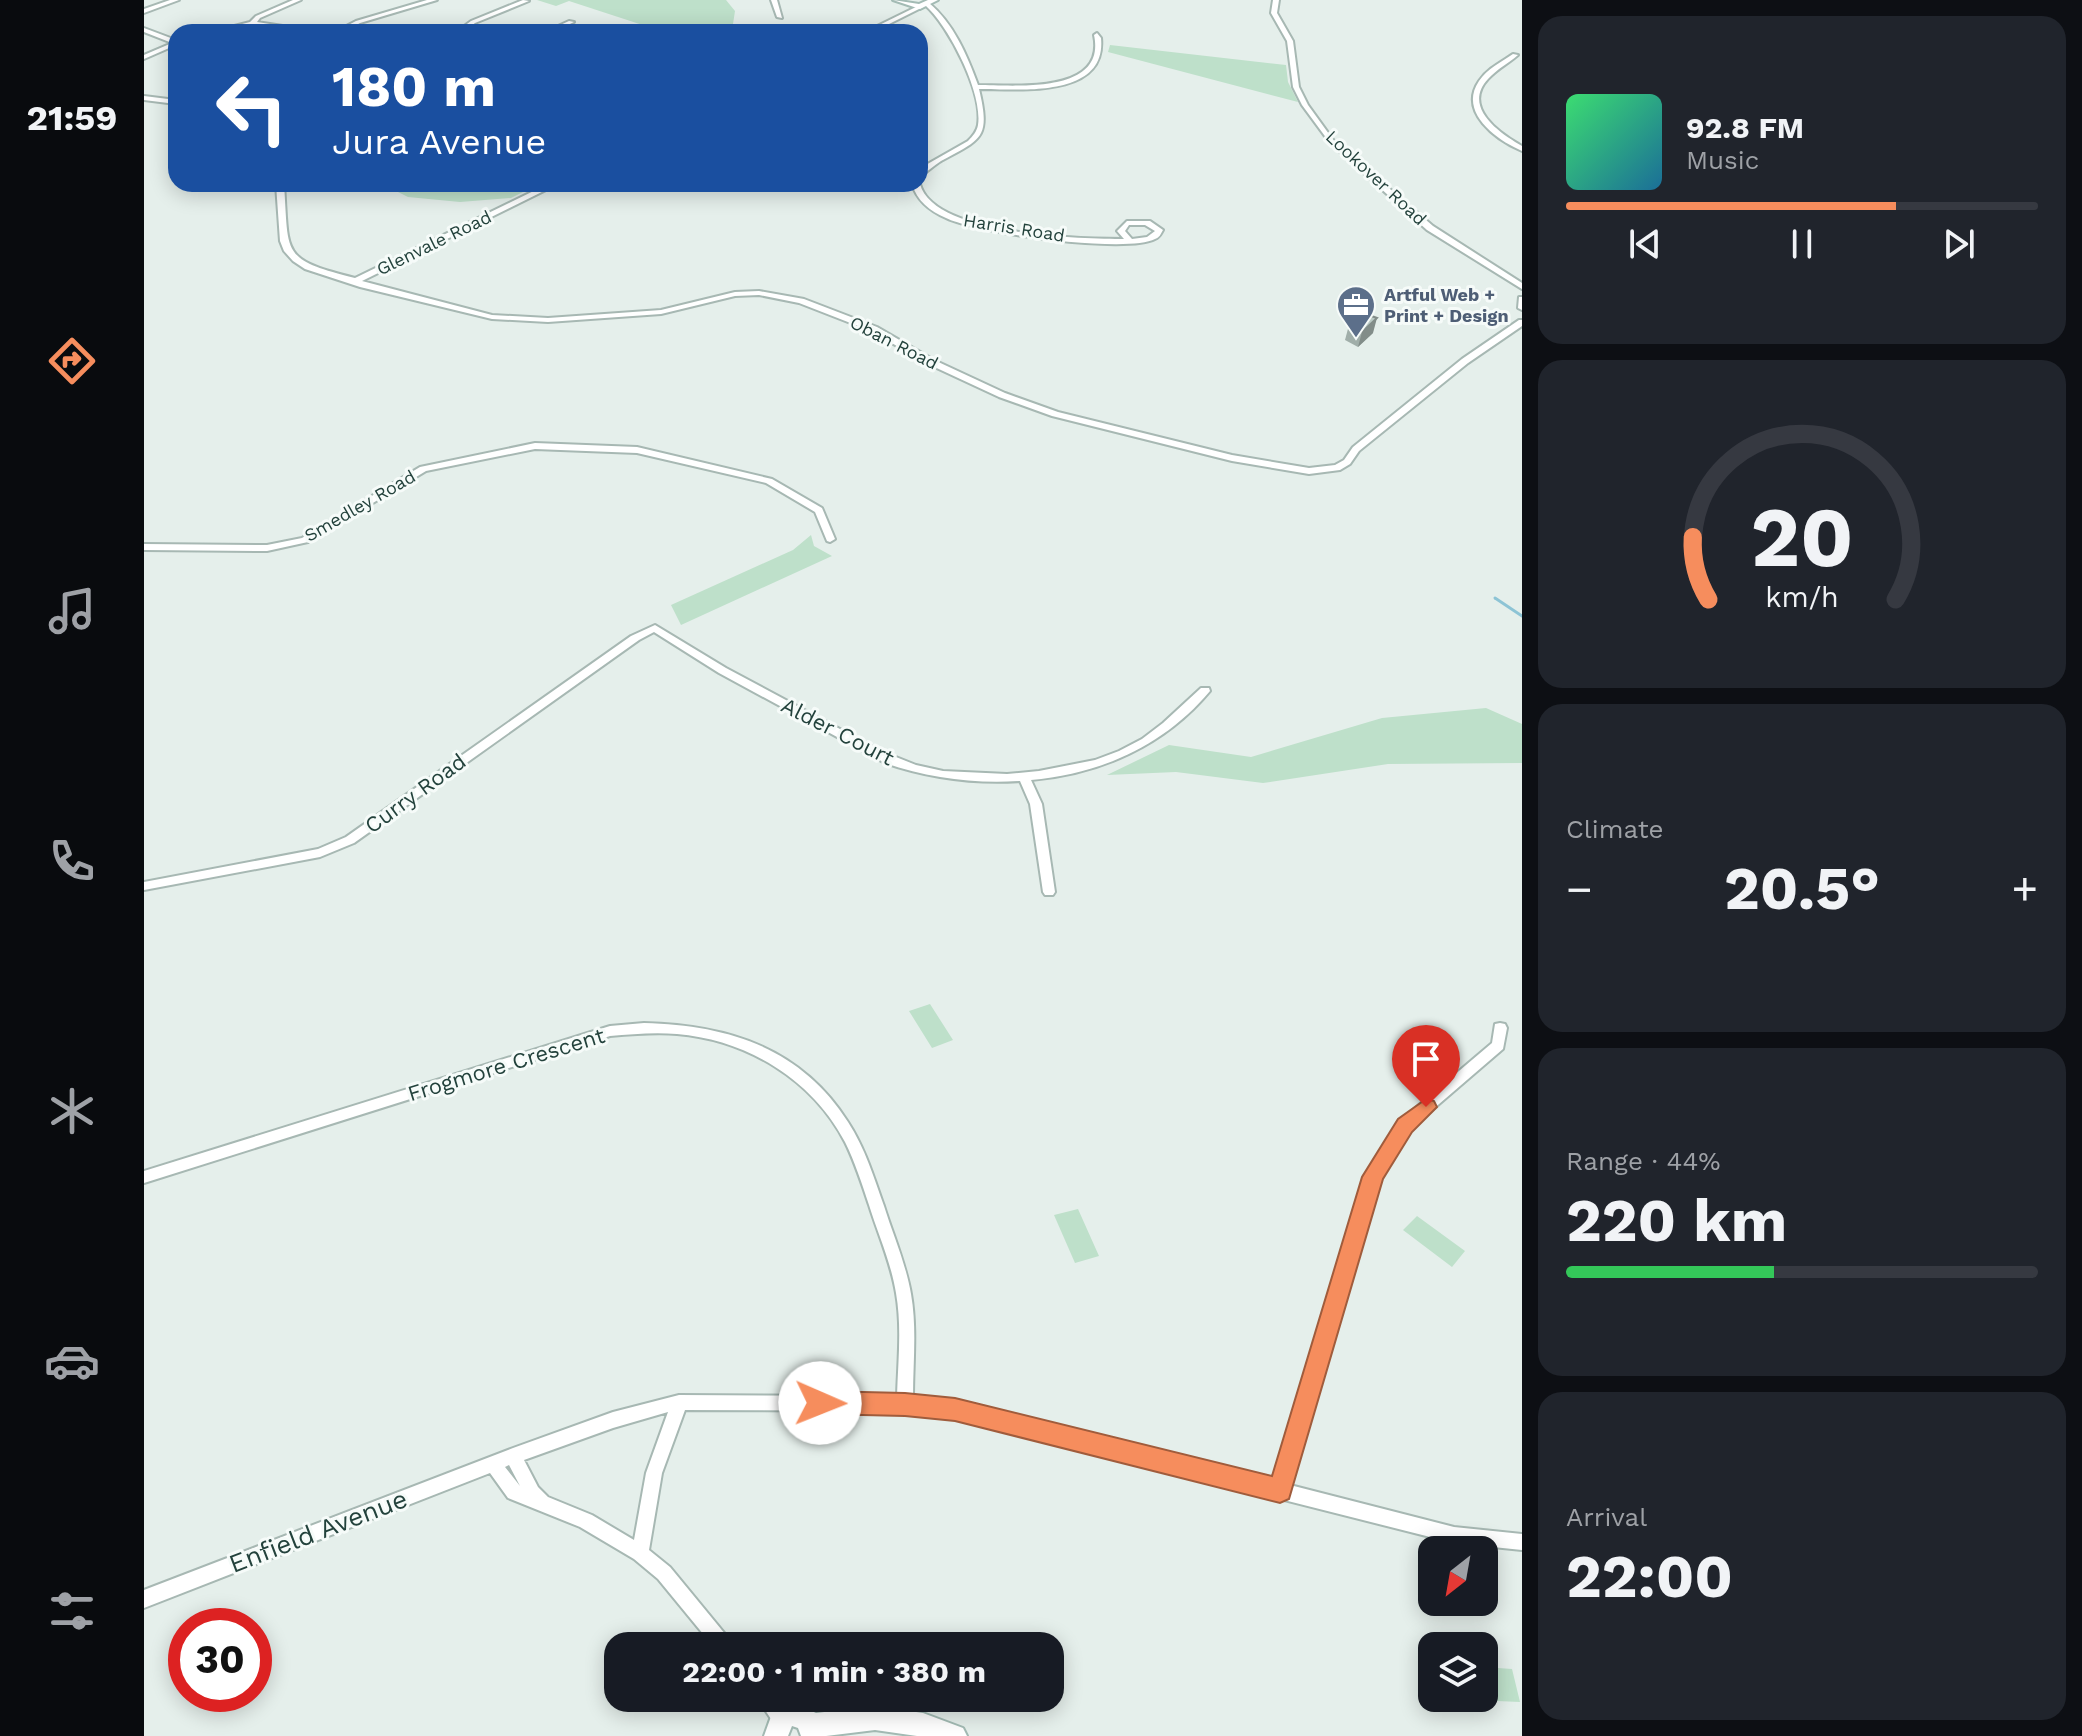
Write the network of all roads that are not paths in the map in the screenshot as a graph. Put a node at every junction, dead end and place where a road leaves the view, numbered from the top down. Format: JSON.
{"nodes":[{"id":1,"x":176,"y":0,"type":"edge"},
{"id":2,"x":298,"y":0,"type":"edge"},
{"id":3,"x":434,"y":0,"type":"edge"},
{"id":4,"x":774,"y":0,"type":"edge"},
{"id":5,"x":897,"y":0,"type":"edge"},
{"id":6,"x":1276,"y":0,"type":"edge"},
{"id":7,"x":528,"y":1,"type":"edge"},
{"id":8,"x":927,"y":4,"type":"edge"},
{"id":9,"x":144,"y":11,"type":"edge"},
{"id":10,"x":780,"y":17,"type":"dead end"},
{"id":11,"x":572,"y":21,"type":"dead end"},
{"id":12,"x":252,"y":23,"type":"junction"},
{"id":13,"x":248,"y":24,"type":"edge"},
{"id":14,"x":259,"y":24,"type":"edge"},
{"id":15,"x":354,"y":24,"type":"edge"},
{"id":16,"x":470,"y":24,"type":"edge"},
{"id":17,"x":565,"y":24,"type":"edge"},
{"id":18,"x":885,"y":24,"type":"edge"},
{"id":19,"x":144,"y":30,"type":"edge"},
{"id":20,"x":1097,"y":35,"type":"dead end"},
{"id":21,"x":168,"y":40,"type":"edge"},
{"id":22,"x":168,"y":46,"type":"edge"},
{"id":23,"x":1515,"y":55,"type":"dead end"},
{"id":24,"x":144,"y":57,"type":"edge"},
{"id":25,"x":975,"y":87,"type":"junction"},
{"id":26,"x":144,"y":98,"type":"edge"},
{"id":27,"x":168,"y":101,"type":"edge"},
{"id":28,"x":1522,"y":149,"type":"edge"},
{"id":29,"x":928,"y":166,"type":"edge"},
{"id":30,"x":280,"y":192,"type":"edge"},
{"id":31,"x":538,"y":192,"type":"edge"},
{"id":32,"x":919,"y":192,"type":"edge"},
{"id":33,"x":1129,"y":240,"type":"dead end"},
{"id":34,"x":357,"y":280,"type":"junction"},
{"id":35,"x":1522,"y":285,"type":"edge"},
{"id":36,"x":1522,"y":300,"type":"edge"},
{"id":37,"x":1522,"y":308,"type":"edge"},
{"id":38,"x":1522,"y":322,"type":"edge"},
{"id":39,"x":830,"y":539,"type":"dead end"},
{"id":40,"x":144,"y":547,"type":"edge"},
{"id":41,"x":655,"y":628,"type":"joint"},
{"id":42,"x":1205,"y":691,"type":"dead end"},
{"id":43,"x":1023,"y":775,"type":"junction"},
{"id":44,"x":144,"y":886,"type":"edge"},
{"id":45,"x":1049,"y":892,"type":"dead end"},
{"id":46,"x":1500,"y":1028,"type":"dead end"},
{"id":47,"x":144,"y":1177,"type":"edge"},
{"id":48,"x":679,"y":1402,"type":"junction"},
{"id":49,"x":905,"y":1404,"type":"junction"},
{"id":50,"x":513,"y":1456,"type":"junction"},
{"id":51,"x":493,"y":1464,"type":"junction"},
{"id":52,"x":1280,"y":1491,"type":"junction"},
{"id":53,"x":543,"y":1504,"type":"junction"},
{"id":54,"x":1522,"y":1542,"type":"edge"},
{"id":55,"x":640,"y":1553,"type":"junction"},
{"id":56,"x":144,"y":1599,"type":"edge"},
{"id":57,"x":712,"y":1632,"type":"edge"},
{"id":58,"x":779,"y":1728,"type":"edge"},
{"id":59,"x":811,"y":1731,"type":"edge"},
{"id":60,"x":955,"y":1736,"type":"edge"}],
"edges":[{"from":1,"to":9,"type":"street"},
{"from":2,"to":12,"type":"street"},
{"from":3,"to":15,"type":"street"},
{"from":4,"to":10,"type":"street"},
{"from":5,"to":8,"type":"street"},
{"from":6,"to":35,"type":"street","name":"Lookover Road"},
{"from":7,"to":16,"type":"street"},
{"from":8,"to":18,"type":"street"},
{"from":8,"to":25,"type":"street"},
{"from":11,"to":17,"type":"street"},
{"from":12,"to":13,"type":"street"},
{"from":12,"to":14,"type":"street"},
{"from":19,"to":21,"type":"street"},
{"from":20,"to":25,"type":"street"},
{"from":22,"to":24,"type":"street"},
{"from":23,"to":28,"type":"street"},
{"from":25,"to":29,"type":"street"},
{"from":26,"to":27,"type":"street"},
{"from":30,"to":34,"type":"street","name":"Oban Road"},
{"from":31,"to":34,"type":"street","name":"Glenvale Road"},
{"from":32,"to":33,"type":"street","name":"Harris Road"},
{"from":34,"to":38,"type":"street","name":"Oban Road"},
{"from":36,"to":37,"type":"street"},
{"from":39,"to":40,"type":"street","name":"Smedley Road"},
{"from":41,"to":43,"type":"street","name":"Alder Court"},
{"from":41,"to":44,"type":"street","name":"Curry Road"},
{"from":42,"to":43,"type":"street","name":"Alder Court"},
{"from":43,"to":45,"type":"street"},
{"from":46,"to":52,"type":"street"},
{"from":47,"to":49,"type":"street","name":"Frogmore Crescent"},
{"from":48,"to":49,"type":"street","name":"Enfield Avenue"},
{"from":48,"to":50,"type":"street","name":"Enfield Avenue"},
{"from":48,"to":55,"type":"street"},
{"from":49,"to":52,"type":"street","name":"Enfield Avenue"},
{"from":50,"to":51,"type":"street","name":"Enfield Avenue"},
{"from":50,"to":53,"type":"street"},
{"from":51,"to":53,"type":"street"},
{"from":51,"to":56,"type":"street","name":"Enfield Avenue"},
{"from":52,"to":54,"type":"street","name":"Enfield Avenue"},
{"from":53,"to":55,"type":"street"},
{"from":55,"to":57,"type":"street"},
{"from":58,"to":59,"type":"street"},
{"from":59,"to":60,"type":"street"}]}
